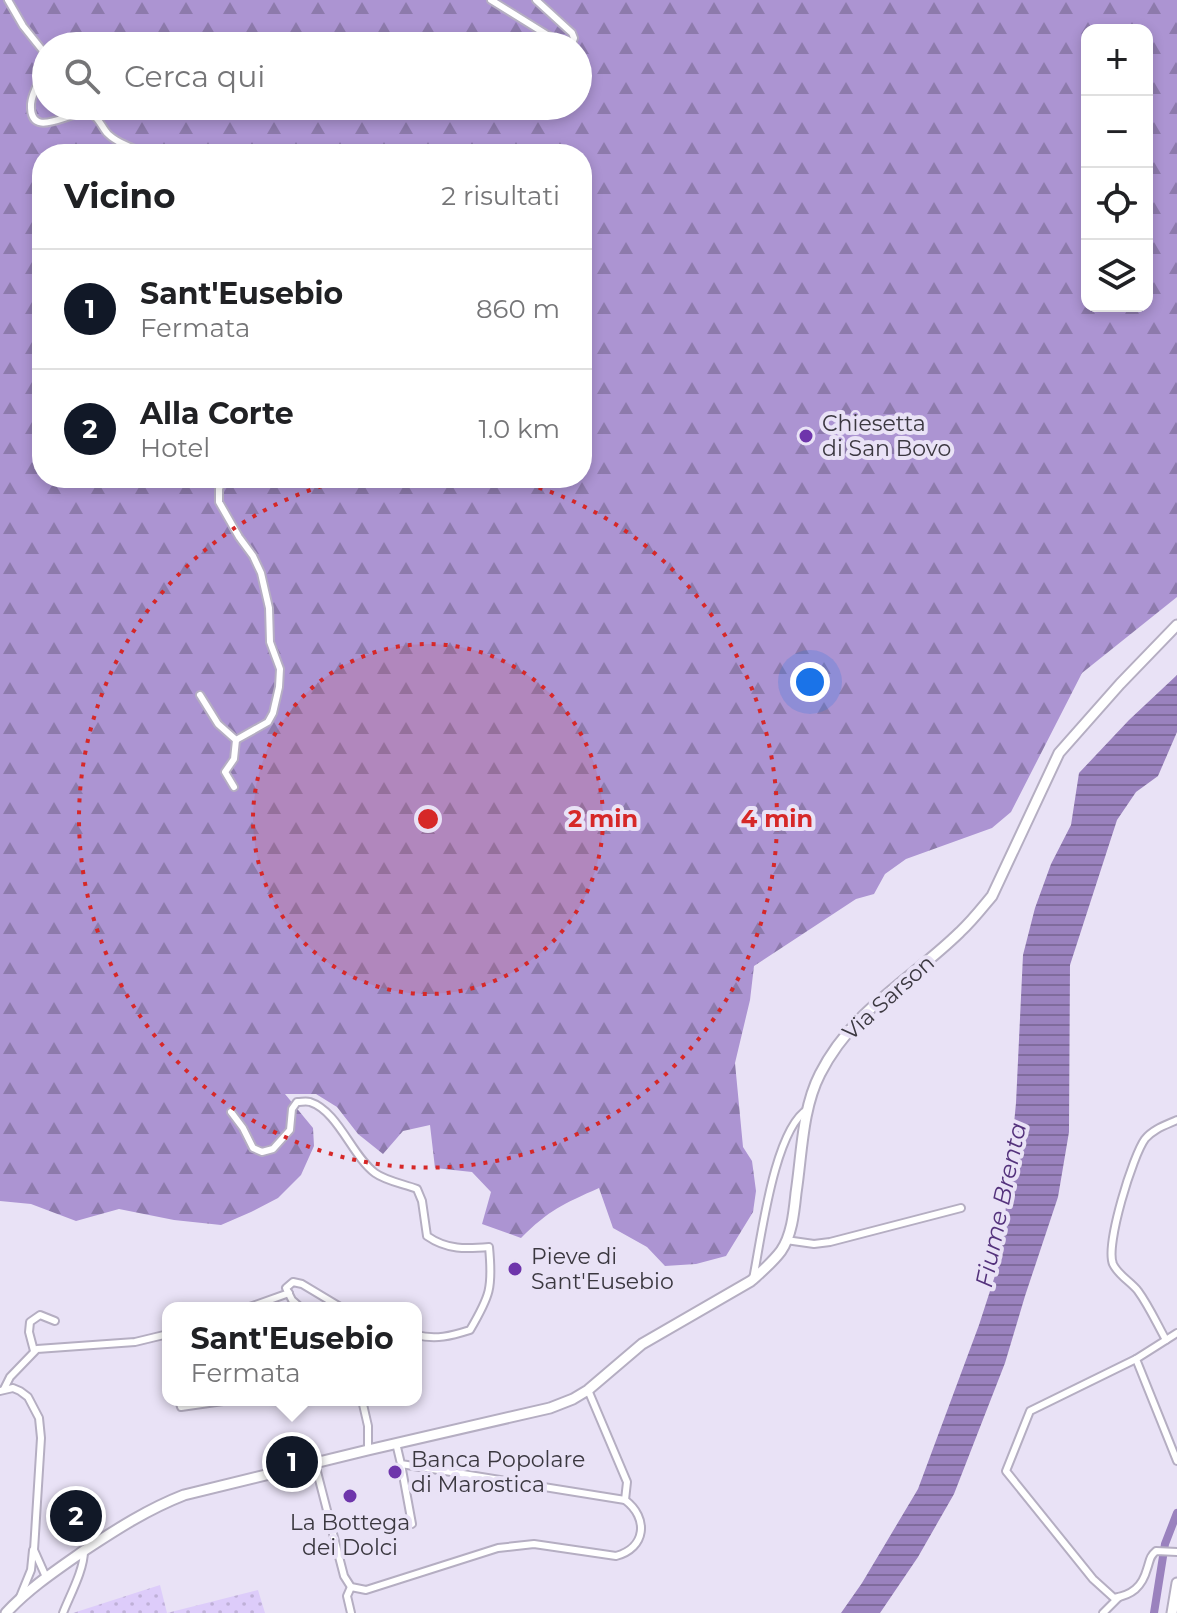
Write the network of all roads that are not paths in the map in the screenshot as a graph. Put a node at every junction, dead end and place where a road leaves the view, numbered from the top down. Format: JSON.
{"nodes":[{"id":1,"x":8,"y":0,"type":"edge"},
{"id":2,"x":491,"y":0,"type":"edge"},
{"id":3,"x":536,"y":0,"type":"edge"},
{"id":4,"x":543,"y":32,"type":"edge"},
{"id":5,"x":571,"y":32,"type":"edge"},
{"id":6,"x":32,"y":38,"type":"edge"},
{"id":7,"x":37,"y":120,"type":"edge"},
{"id":8,"x":58,"y":120,"type":"edge"},
{"id":9,"x":99,"y":120,"type":"edge"},
{"id":10,"x":127,"y":144,"type":"edge"},
{"id":11,"x":219,"y":488,"type":"edge"},
{"id":12,"x":1177,"y":625,"type":"edge"},
{"id":13,"x":200,"y":695,"type":"dead end"},
{"id":14,"x":236,"y":740,"type":"junction"},
{"id":15,"x":234,"y":787,"type":"dead end"},
{"id":16,"x":808,"y":1109,"type":"junction"},
{"id":17,"x":231,"y":1112,"type":"dead end"},
{"id":18,"x":1177,"y":1120,"type":"edge"},
{"id":19,"x":961,"y":1208,"type":"dead end"},
{"id":20,"x":786,"y":1240,"type":"junction"},
{"id":21,"x":753,"y":1279,"type":"junction"},
{"id":22,"x":289,"y":1293,"type":"junction"},
{"id":23,"x":264,"y":1302,"type":"edge"},
{"id":24,"x":294,"y":1302,"type":"edge"},
{"id":25,"x":332,"y":1302,"type":"edge"},
{"id":26,"x":55,"y":1321,"type":"dead end"},
{"id":27,"x":1177,"y":1333,"type":"edge"},
{"id":28,"x":162,"y":1336,"type":"edge"},
{"id":29,"x":422,"y":1336,"type":"edge"},
{"id":30,"x":1166,"y":1340,"type":"junction"},
{"id":31,"x":34,"y":1351,"type":"junction"},
{"id":32,"x":1136,"y":1359,"type":"junction"},
{"id":33,"x":2,"y":1390,"type":"edge"},
{"id":34,"x":588,"y":1390,"type":"junction"},
{"id":35,"x":363,"y":1406,"type":"edge"},
{"id":36,"x":396,"y":1443,"type":"junction"},
{"id":37,"x":368,"y":1450,"type":"junction"},
{"id":38,"x":1177,"y":1461,"type":"edge"},
{"id":39,"x":315,"y":1464,"type":"junction"},
{"id":40,"x":401,"y":1464,"type":"junction"},
{"id":41,"x":625,"y":1500,"type":"junction"},
{"id":42,"x":412,"y":1524,"type":"dead end"},
{"id":43,"x":34,"y":1546,"type":"junction"},
{"id":44,"x":84,"y":1551,"type":"junction"},
{"id":45,"x":1174,"y":1552,"type":"edge"},
{"id":46,"x":32,"y":1563,"type":"junction"},
{"id":47,"x":46,"y":1577,"type":"junction"},
{"id":48,"x":1177,"y":1583,"type":"edge"},
{"id":49,"x":351,"y":1587,"type":"junction"},
{"id":50,"x":1119,"y":1597,"type":"junction"},
{"id":51,"x":16,"y":1603,"type":"junction"},
{"id":52,"x":6,"y":1613,"type":"edge"},
{"id":53,"x":63,"y":1613,"type":"edge"},
{"id":54,"x":351,"y":1613,"type":"edge"},
{"id":55,"x":1103,"y":1613,"type":"edge"},
{"id":56,"x":1172,"y":1613,"type":"edge"}],
"edges":[{"from":1,"to":6,"type":"street"},
{"from":2,"to":4,"type":"street"},
{"from":3,"to":5,"type":"street"},
{"from":7,"to":8,"type":"street"},
{"from":9,"to":10,"type":"street"},
{"from":11,"to":14,"type":"street"},
{"from":12,"to":16,"type":"street","name":"Via Sarson"},
{"from":13,"to":14,"type":"street"},
{"from":14,"to":15,"type":"street"},
{"from":16,"to":20,"type":"street","name":"Via Sarson"},
{"from":16,"to":21,"type":"street"},
{"from":17,"to":29,"type":"street"},
{"from":18,"to":30,"type":"street"},
{"from":19,"to":20,"type":"street"},
{"from":20,"to":21,"type":"street","name":"Via Sarson"},
{"from":21,"to":34,"type":"street","name":"Via Sarson"},
{"from":22,"to":23,"type":"street"},
{"from":22,"to":24,"type":"street"},
{"from":22,"to":25,"type":"street"},
{"from":26,"to":31,"type":"street"},
{"from":27,"to":30,"type":"street"},
{"from":28,"to":31,"type":"street"},
{"from":30,"to":32,"type":"street"},
{"from":31,"to":33,"type":"street"},
{"from":32,"to":38,"type":"street"},
{"from":32,"to":50,"type":"street"},
{"from":33,"to":43,"type":"street"},
{"from":34,"to":36,"type":"street","name":"Via Sarson"},
{"from":34,"to":41,"type":"street"},
{"from":35,"to":37,"type":"street"},
{"from":36,"to":37,"type":"street","name":"Via Sarson"},
{"from":36,"to":40,"type":"street"},
{"from":37,"to":39,"type":"street","name":"Via Sarson"},
{"from":39,"to":44,"type":"street","name":"Via Sarson"},
{"from":39,"to":49,"type":"street"},
{"from":40,"to":41,"type":"street"},
{"from":40,"to":42,"type":"street"},
{"from":41,"to":49,"type":"street"},
{"from":43,"to":46,"type":"street"},
{"from":43,"to":47,"type":"street"},
{"from":44,"to":47,"type":"street","name":"Via Sarson"},
{"from":44,"to":53,"type":"street"},
{"from":45,"to":50,"type":"street"},
{"from":46,"to":47,"type":"street"},
{"from":46,"to":51,"type":"street"},
{"from":47,"to":51,"type":"street","name":"Via Sarson"},
{"from":48,"to":56,"type":"street"},
{"from":49,"to":54,"type":"street"},
{"from":50,"to":55,"type":"street"},
{"from":51,"to":52,"type":"street","name":"Via Sarson"}]}
